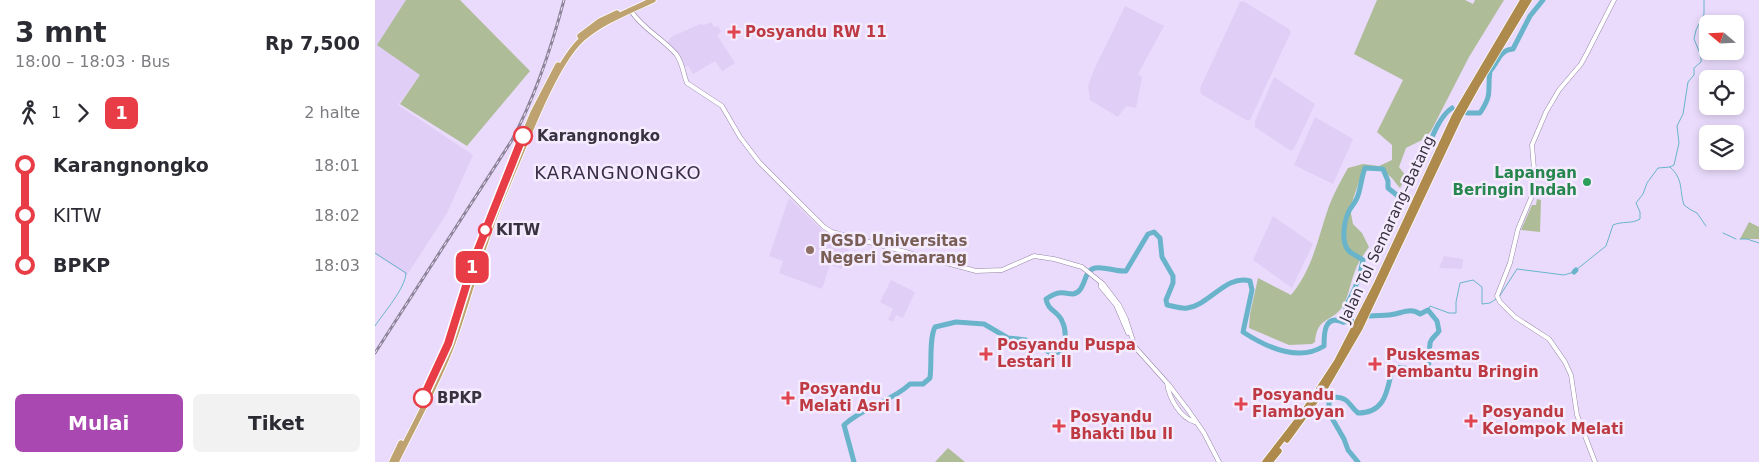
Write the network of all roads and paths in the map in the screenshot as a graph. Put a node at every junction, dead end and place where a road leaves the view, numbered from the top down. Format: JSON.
{"nodes":[{"id":1,"x":646,"y":0,"type":"edge"},
{"id":2,"x":653,"y":0,"type":"edge"},
{"id":3,"x":1523,"y":0,"type":"edge"},
{"id":4,"x":1529,"y":0,"type":"edge"},
{"id":5,"x":1614,"y":0,"type":"edge"},
{"id":6,"x":629,"y":10,"type":"junction"},
{"id":7,"x":1463,"y":106,"type":"junction"},
{"id":8,"x":1357,"y":329,"type":"junction"},
{"id":9,"x":392,"y":462,"type":"edge"},
{"id":10,"x":396,"y":462,"type":"edge"},
{"id":11,"x":1219,"y":462,"type":"edge"},
{"id":12,"x":1265,"y":462,"type":"edge"},
{"id":13,"x":1270,"y":462,"type":"edge"},
{"id":14,"x":1595,"y":462,"type":"edge"}],
"edges":[{"from":1,"to":6,"type":"highway"},
{"from":2,"to":6,"type":"highway"},
{"from":3,"to":7,"type":"highway","name":"Jalan Tol Semarang–Batang"},
{"from":4,"to":7,"type":"highway","name":"Jalan Tol Semarang–Batang"},
{"from":5,"to":14,"type":"street"},
{"from":6,"to":9,"type":"highway"},
{"from":6,"to":10,"type":"highway"},
{"from":6,"to":11,"type":"street"},
{"from":7,"to":8,"type":"highway","name":"Jalan Tol Semarang–Batang"},
{"from":8,"to":12,"type":"highway","name":"Jalan Tol Semarang–Batang"},
{"from":8,"to":13,"type":"highway","name":"Jalan Tol Semarang–Batang"}]}
